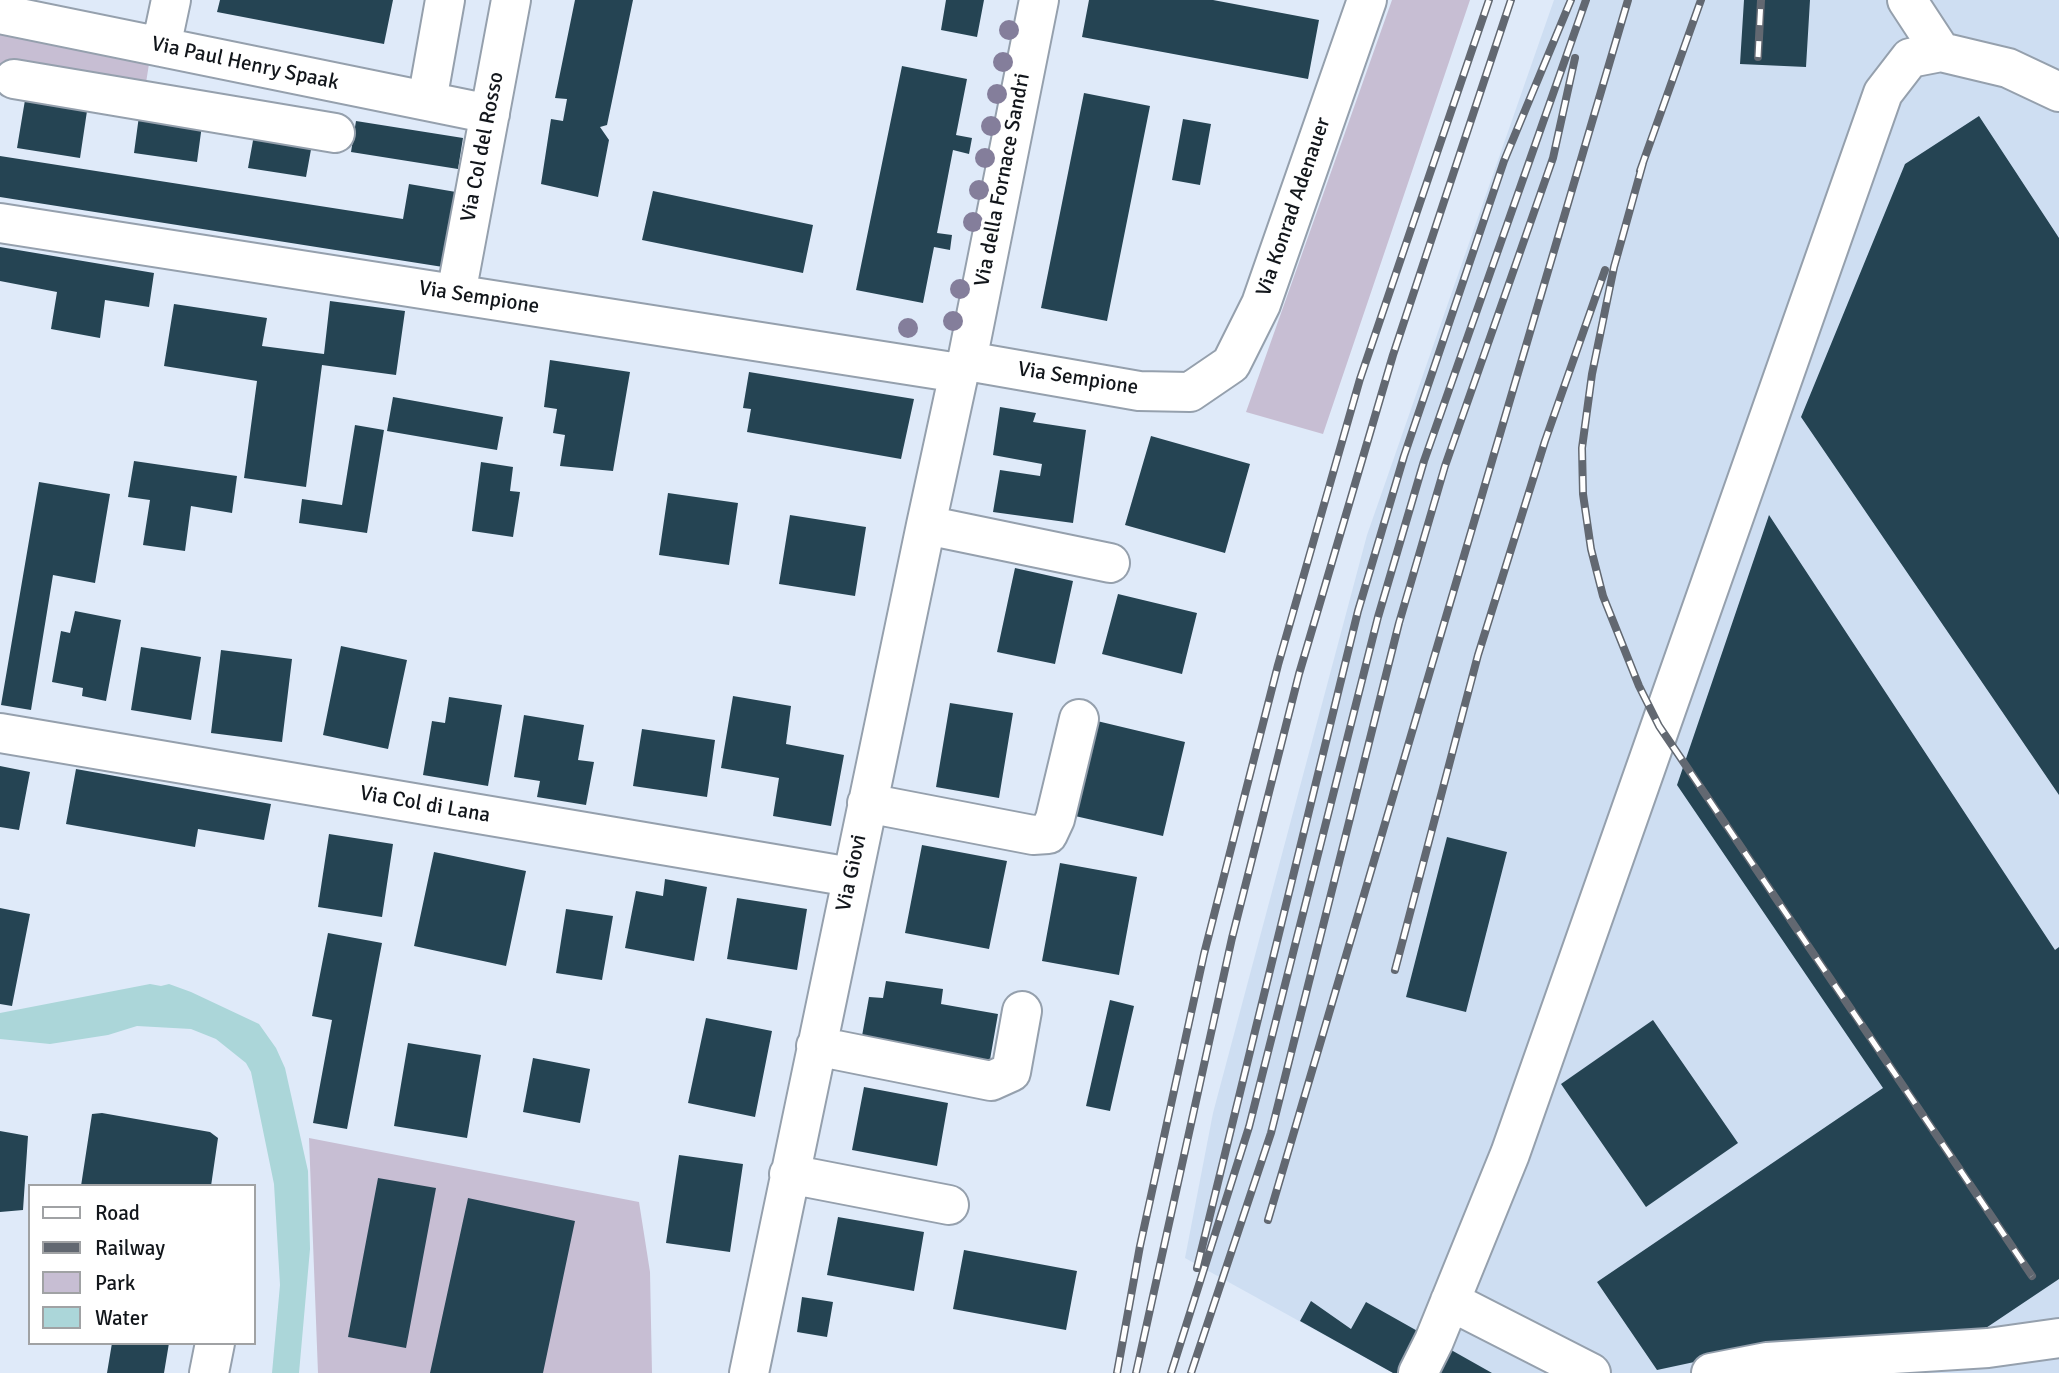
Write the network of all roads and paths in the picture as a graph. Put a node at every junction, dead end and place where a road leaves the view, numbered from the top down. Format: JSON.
{"nodes":[{"id":1,"x":171,"y":0,"type":"edge"},
{"id":2,"x":445,"y":0,"type":"edge"},
{"id":3,"x":511,"y":0,"type":"edge"},
{"id":4,"x":1039,"y":0,"type":"edge"},
{"id":5,"x":1367,"y":0,"type":"edge"},
{"id":6,"x":1907,"y":0,"type":"edge"},
{"id":7,"x":0,"y":14,"type":"edge"},
{"id":8,"x":172,"y":49,"type":"junction"},
{"id":9,"x":1941,"y":52,"type":"junction"},
{"id":10,"x":14,"y":79,"type":"dead end"},
{"id":11,"x":2059,"y":92,"type":"edge"},
{"id":12,"x":427,"y":101,"type":"junction"},
{"id":13,"x":174,"y":106,"type":"junction"},
{"id":14,"x":489,"y":114,"type":"junction"},
{"id":15,"x":335,"y":133,"type":"dead end"},
{"id":16,"x":0,"y":223,"type":"edge"},
{"id":17,"x":456,"y":294,"type":"junction"},
{"id":18,"x":963,"y":367,"type":"junction"},
{"id":19,"x":1190,"y":392,"type":"joint"},
{"id":20,"x":926,"y":526,"type":"junction"},
{"id":21,"x":1110,"y":563,"type":"dead end"},
{"id":22,"x":1079,"y":719,"type":"dead end"},
{"id":23,"x":0,"y":733,"type":"edge"},
{"id":24,"x":867,"y":803,"type":"junction"},
{"id":25,"x":851,"y":877,"type":"junction"},
{"id":26,"x":1022,"y":1011,"type":"dead end"},
{"id":27,"x":816,"y":1046,"type":"junction"},
{"id":28,"x":789,"y":1174,"type":"junction"},
{"id":29,"x":949,"y":1205,"type":"dead end"},
{"id":30,"x":1450,"y":1301,"type":"junction"},
{"id":31,"x":2059,"y":1338,"type":"edge"},
{"id":32,"x":215,"y":1345,"type":"edge"},
{"id":33,"x":209,"y":1373,"type":"edge"},
{"id":34,"x":749,"y":1373,"type":"edge"},
{"id":35,"x":1418,"y":1373,"type":"edge"},
{"id":36,"x":1591,"y":1373,"type":"edge"},
{"id":37,"x":1711,"y":1373,"type":"edge"}],
"edges":[{"from":1,"to":8,"type":"street"},
{"from":2,"to":12,"type":"street"},
{"from":3,"to":14,"type":"street","name":"Via Col del Rosso"},
{"from":4,"to":18,"type":"street","name":"Via della Fornace Sandri"},
{"from":5,"to":19,"type":"street","name":"Via Konrad Adenauer"},
{"from":6,"to":9,"type":"street"},
{"from":7,"to":8,"type":"street","name":"Via Paul Henry Spaak"},
{"from":8,"to":12,"type":"street","name":"Via Paul Henry Spaak"},
{"from":8,"to":13,"type":"street"},
{"from":9,"to":11,"type":"street"},
{"from":9,"to":30,"type":"street"},
{"from":10,"to":13,"type":"street"},
{"from":12,"to":14,"type":"street","name":"Via Paul Henry Spaak"},
{"from":13,"to":15,"type":"street"},
{"from":14,"to":17,"type":"street","name":"Via Col del Rosso"},
{"from":16,"to":17,"type":"street","name":"Via Sempione"},
{"from":17,"to":18,"type":"street","name":"Via Sempione"},
{"from":18,"to":19,"type":"street","name":"Via Sempione"},
{"from":18,"to":20,"type":"street","name":"Via Giovi"},
{"from":20,"to":21,"type":"street"},
{"from":20,"to":24,"type":"street","name":"Via Giovi"},
{"from":22,"to":24,"type":"street"},
{"from":23,"to":25,"type":"street","name":"Via Col di Lana"},
{"from":24,"to":25,"type":"street","name":"Via Giovi"},
{"from":25,"to":27,"type":"street","name":"Via Giovi"},
{"from":26,"to":27,"type":"street"},
{"from":27,"to":28,"type":"street","name":"Via Giovi"},
{"from":28,"to":29,"type":"street"},
{"from":28,"to":34,"type":"street","name":"Via Giovi"},
{"from":30,"to":35,"type":"street"},
{"from":30,"to":36,"type":"street"},
{"from":31,"to":37,"type":"street"},
{"from":32,"to":33,"type":"street"}]}
